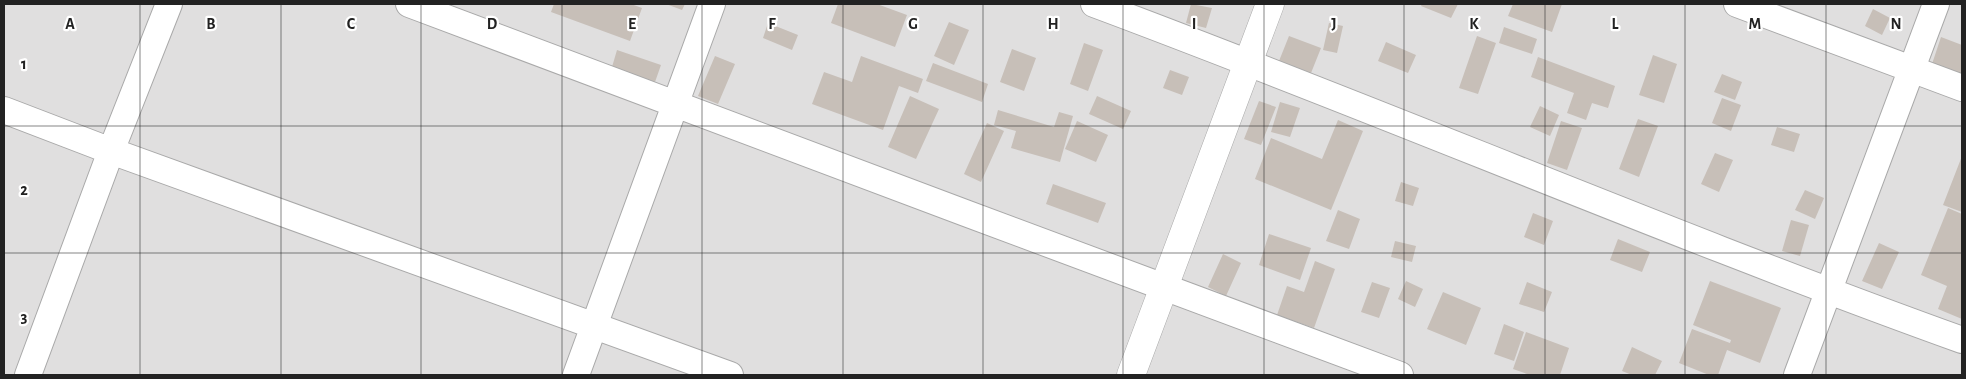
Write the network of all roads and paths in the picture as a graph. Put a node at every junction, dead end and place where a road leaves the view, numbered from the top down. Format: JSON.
{"nodes":[{"id":1,"x":169,"y":4,"type":"edge"},
{"id":2,"x":409,"y":4,"type":"edge"},
{"id":3,"x":712,"y":4,"type":"edge"},
{"id":4,"x":1094,"y":4,"type":"edge"},
{"id":5,"x":1270,"y":4,"type":"edge"},
{"id":6,"x":1737,"y":4,"type":"edge"},
{"id":7,"x":1936,"y":4,"type":"edge"},
{"id":8,"x":1248,"y":61,"type":"junction"},
{"id":9,"x":1912,"y":69,"type":"junction"},
{"id":10,"x":1962,"y":88,"type":"edge"},
{"id":11,"x":674,"y":106,"type":"junction"},
{"id":12,"x":4,"y":110,"type":"edge"},
{"id":13,"x":111,"y":151,"type":"junction"},
{"id":14,"x":1165,"y":286,"type":"junction"},
{"id":15,"x":1829,"y":292,"type":"junction"},
{"id":16,"x":594,"y":326,"type":"junction"},
{"id":17,"x":1962,"y":340,"type":"edge"},
{"id":18,"x":28,"y":375,"type":"edge"},
{"id":19,"x":576,"y":375,"type":"edge"},
{"id":20,"x":730,"y":375,"type":"edge"},
{"id":21,"x":1130,"y":375,"type":"edge"},
{"id":22,"x":1400,"y":375,"type":"edge"},
{"id":23,"x":1797,"y":375,"type":"edge"}],
"edges":[{"from":1,"to":13,"type":"street"},
{"from":2,"to":11,"type":"street"},
{"from":3,"to":11,"type":"street"},
{"from":4,"to":8,"type":"street"},
{"from":5,"to":8,"type":"street"},
{"from":6,"to":9,"type":"street"},
{"from":7,"to":9,"type":"street"},
{"from":8,"to":14,"type":"street"},
{"from":8,"to":15,"type":"street"},
{"from":9,"to":10,"type":"street"},
{"from":9,"to":15,"type":"street"},
{"from":11,"to":14,"type":"street"},
{"from":11,"to":16,"type":"street"},
{"from":12,"to":13,"type":"street"},
{"from":13,"to":16,"type":"street"},
{"from":13,"to":18,"type":"street"},
{"from":14,"to":21,"type":"street"},
{"from":14,"to":22,"type":"street"},
{"from":15,"to":17,"type":"street"},
{"from":15,"to":23,"type":"street"},
{"from":16,"to":19,"type":"street"},
{"from":16,"to":20,"type":"street"}]}
